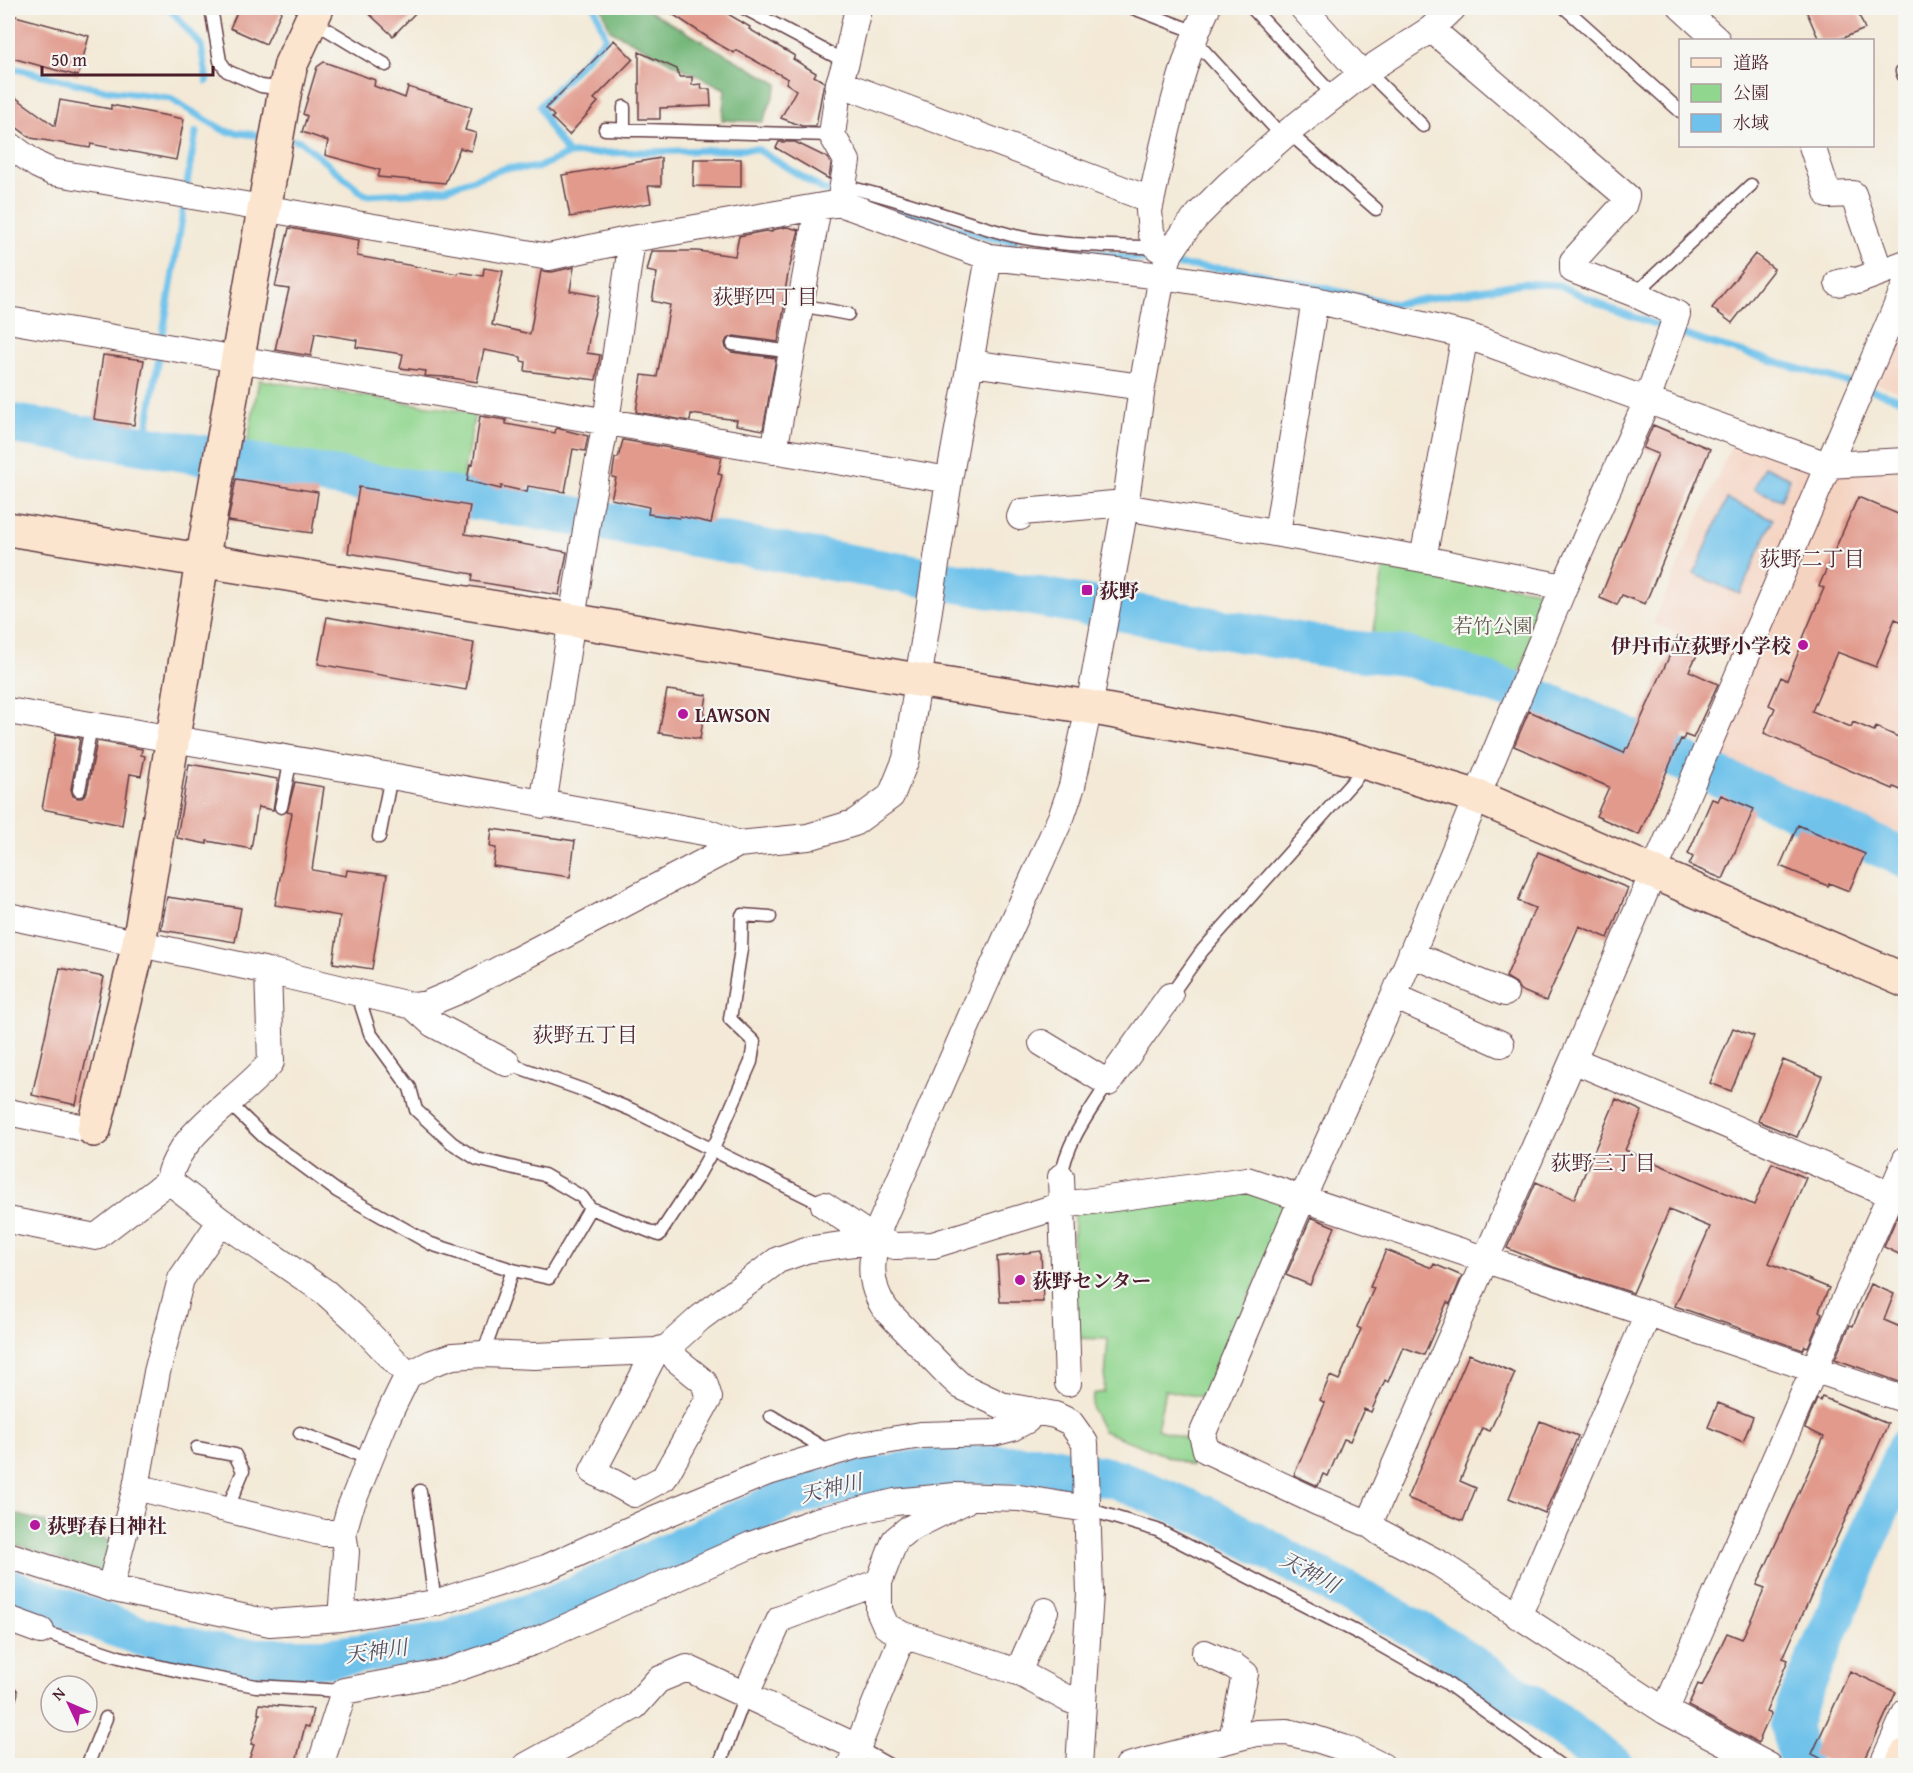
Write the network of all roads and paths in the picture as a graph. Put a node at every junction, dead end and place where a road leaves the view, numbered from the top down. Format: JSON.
{"nodes":[{"id":1,"x":211,"y":8,"type":"edge"},
{"id":2,"x":744,"y":8,"type":"edge"},
{"id":3,"x":858,"y":8,"type":"edge"},
{"id":4,"x":1133,"y":8,"type":"edge"},
{"id":5,"x":1207,"y":8,"type":"edge"},
{"id":6,"x":1252,"y":8,"type":"edge"},
{"id":7,"x":1303,"y":8,"type":"edge"},
{"id":8,"x":1565,"y":8,"type":"edge"},
{"id":9,"x":1682,"y":8,"type":"edge"},
{"id":10,"x":762,"y":12,"type":"edge"},
{"id":11,"x":314,"y":14,"type":"edge"},
{"id":12,"x":1444,"y":14,"type":"edge"},
{"id":13,"x":1195,"y":37,"type":"junction"},
{"id":14,"x":1716,"y":39,"type":"edge"},
{"id":15,"x":386,"y":65,"type":"dead end"},
{"id":16,"x":842,"y":73,"type":"junction"},
{"id":17,"x":1364,"y":73,"type":"junction"},
{"id":18,"x":285,"y":90,"type":"junction"},
{"id":19,"x":1334,"y":95,"type":"junction"},
{"id":20,"x":624,"y":107,"type":"dead end"},
{"id":21,"x":1679,"y":110,"type":"edge"},
{"id":22,"x":1423,"y":126,"type":"dead end"},
{"id":23,"x":605,"y":129,"type":"dead end"},
{"id":24,"x":624,"y":129,"type":"junction"},
{"id":25,"x":832,"y":135,"type":"junction"},
{"id":26,"x":1285,"y":135,"type":"junction"},
{"id":27,"x":8,"y":144,"type":"edge"},
{"id":28,"x":1812,"y":147,"type":"edge"},
{"id":29,"x":1751,"y":186,"type":"dead end"},
{"id":30,"x":834,"y":199,"type":"junction"},
{"id":31,"x":1151,"y":200,"type":"junction"},
{"id":32,"x":264,"y":209,"type":"junction"},
{"id":33,"x":1377,"y":210,"type":"dead end"},
{"id":34,"x":632,"y":239,"type":"junction"},
{"id":35,"x":989,"y":257,"type":"junction"},
{"id":36,"x":1163,"y":259,"type":"junction"},
{"id":37,"x":1905,"y":263,"type":"edge"},
{"id":38,"x":1880,"y":272,"type":"junction"},
{"id":39,"x":1838,"y":283,"type":"dead end"},
{"id":40,"x":1905,"y":284,"type":"edge"},
{"id":41,"x":1635,"y":294,"type":"junction"},
{"id":42,"x":1315,"y":300,"type":"junction"},
{"id":43,"x":800,"y":305,"type":"junction"},
{"id":44,"x":848,"y":314,"type":"dead end"},
{"id":45,"x":8,"y":321,"type":"edge"},
{"id":46,"x":1465,"y":335,"type":"junction"},
{"id":47,"x":733,"y":344,"type":"dead end"},
{"id":48,"x":792,"y":352,"type":"junction"},
{"id":49,"x":239,"y":360,"type":"junction"},
{"id":50,"x":971,"y":363,"type":"junction"},
{"id":51,"x":1142,"y":387,"type":"junction"},
{"id":52,"x":1647,"y":401,"type":"junction"},
{"id":53,"x":606,"y":422,"type":"junction"},
{"id":54,"x":774,"y":451,"type":"junction"},
{"id":55,"x":1905,"y":461,"type":"edge"},
{"id":56,"x":1827,"y":465,"type":"junction"},
{"id":57,"x":949,"y":480,"type":"junction"},
{"id":58,"x":1125,"y":505,"type":"junction"},
{"id":59,"x":1021,"y":511,"type":"dead end"},
{"id":60,"x":8,"y":529,"type":"edge"},
{"id":61,"x":1277,"y":533,"type":"junction"},
{"id":62,"x":1423,"y":559,"type":"junction"},
{"id":63,"x":202,"y":562,"type":"junction"},
{"id":64,"x":1564,"y":587,"type":"junction"},
{"id":65,"x":571,"y":620,"type":"junction"},
{"id":66,"x":917,"y":680,"type":"junction"},
{"id":67,"x":1089,"y":707,"type":"junction"},
{"id":68,"x":8,"y":711,"type":"edge"},
{"id":69,"x":91,"y":726,"type":"junction"},
{"id":70,"x":173,"y":740,"type":"junction"},
{"id":71,"x":291,"y":759,"type":"junction"},
{"id":72,"x":1360,"y":761,"type":"junction"},
{"id":73,"x":391,"y":776,"type":"junction"},
{"id":74,"x":79,"y":790,"type":"dead end"},
{"id":75,"x":1478,"y":797,"type":"junction"},
{"id":76,"x":543,"y":805,"type":"junction"},
{"id":77,"x":281,"y":807,"type":"dead end"},
{"id":78,"x":379,"y":837,"type":"dead end"},
{"id":79,"x":738,"y":844,"type":"junction"},
{"id":80,"x":1654,"y":873,"type":"junction"},
{"id":81,"x":8,"y":916,"type":"edge"},
{"id":82,"x":770,"y":917,"type":"dead end"},
{"id":83,"x":139,"y":943,"type":"junction"},
{"id":84,"x":1412,"y":954,"type":"junction"},
{"id":85,"x":268,"y":971,"type":"junction"},
{"id":86,"x":1905,"y":981,"type":"edge"},
{"id":87,"x":363,"y":993,"type":"junction"},
{"id":88,"x":1505,"y":993,"type":"dead end"},
{"id":89,"x":1170,"y":996,"type":"joint"},
{"id":90,"x":1394,"y":996,"type":"junction"},
{"id":91,"x":413,"y":1006,"type":"junction"},
{"id":92,"x":1042,"y":1043,"type":"dead end"},
{"id":93,"x":1501,"y":1044,"type":"dead end"},
{"id":94,"x":1573,"y":1060,"type":"junction"},
{"id":95,"x":507,"y":1063,"type":"joint"},
{"id":96,"x":1108,"y":1083,"type":"junction"},
{"id":97,"x":228,"y":1102,"type":"junction"},
{"id":98,"x":8,"y":1112,"type":"edge"},
{"id":99,"x":94,"y":1130,"type":"joint"},
{"id":100,"x":713,"y":1149,"type":"junction"},
{"id":101,"x":1905,"y":1159,"type":"edge"},
{"id":102,"x":1060,"y":1177,"type":"joint"},
{"id":103,"x":169,"y":1181,"type":"junction"},
{"id":104,"x":1890,"y":1194,"type":"junction"},
{"id":105,"x":1302,"y":1198,"type":"junction"},
{"id":106,"x":824,"y":1205,"type":"joint"},
{"id":107,"x":1063,"y":1205,"type":"junction"},
{"id":108,"x":590,"y":1208,"type":"junction"},
{"id":109,"x":8,"y":1220,"type":"edge"},
{"id":110,"x":221,"y":1221,"type":"junction"},
{"id":111,"x":876,"y":1240,"type":"junction"},
{"id":112,"x":1485,"y":1260,"type":"junction"},
{"id":113,"x":513,"y":1270,"type":"junction"},
{"id":114,"x":1648,"y":1314,"type":"junction"},
{"id":115,"x":662,"y":1349,"type":"junction"},
{"id":116,"x":483,"y":1354,"type":"junction"},
{"id":117,"x":1814,"y":1369,"type":"junction"},
{"id":118,"x":408,"y":1375,"type":"junction"},
{"id":119,"x":1068,"y":1383,"type":"dead end"},
{"id":120,"x":1905,"y":1400,"type":"edge"},
{"id":121,"x":1030,"y":1410,"type":"junction"},
{"id":122,"x":771,"y":1416,"type":"dead end"},
{"id":123,"x":300,"y":1433,"type":"dead end"},
{"id":124,"x":197,"y":1448,"type":"dead end"},
{"id":125,"x":831,"y":1453,"type":"junction"},
{"id":126,"x":370,"y":1459,"type":"junction"},
{"id":127,"x":136,"y":1487,"type":"junction"},
{"id":128,"x":420,"y":1491,"type":"dead end"},
{"id":129,"x":973,"y":1497,"type":"junction"},
{"id":130,"x":1087,"y":1509,"type":"junction"},
{"id":131,"x":227,"y":1510,"type":"junction"},
{"id":132,"x":1369,"y":1524,"type":"junction"},
{"id":133,"x":343,"y":1533,"type":"junction"},
{"id":134,"x":8,"y":1555,"type":"edge"},
{"id":135,"x":879,"y":1582,"type":"junction"},
{"id":136,"x":110,"y":1588,"type":"junction"},
{"id":137,"x":435,"y":1603,"type":"junction"},
{"id":138,"x":1045,"y":1611,"type":"dead end"},
{"id":139,"x":1518,"y":1616,"type":"junction"},
{"id":140,"x":342,"y":1618,"type":"junction"},
{"id":141,"x":8,"y":1619,"type":"edge"},
{"id":142,"x":41,"y":1631,"type":"joint"},
{"id":143,"x":903,"y":1635,"type":"junction"},
{"id":144,"x":1205,"y":1653,"type":"dead end"},
{"id":145,"x":1018,"y":1672,"type":"junction"},
{"id":146,"x":344,"y":1691,"type":"junction"},
{"id":147,"x":746,"y":1694,"type":"junction"},
{"id":148,"x":1083,"y":1705,"type":"junction"},
{"id":149,"x":1665,"y":1712,"type":"junction"},
{"id":150,"x":1905,"y":1712,"type":"edge"},
{"id":151,"x":106,"y":1718,"type":"dead end"},
{"id":152,"x":1232,"y":1739,"type":"junction"},
{"id":153,"x":1905,"y":1755,"type":"edge"},
{"id":154,"x":853,"y":1756,"type":"edge"},
{"id":155,"x":87,"y":1766,"type":"edge"},
{"id":156,"x":320,"y":1766,"type":"edge"},
{"id":157,"x":526,"y":1766,"type":"edge"},
{"id":158,"x":719,"y":1766,"type":"edge"},
{"id":159,"x":891,"y":1766,"type":"edge"},
{"id":160,"x":1079,"y":1766,"type":"edge"},
{"id":161,"x":1128,"y":1766,"type":"edge"},
{"id":162,"x":1382,"y":1766,"type":"edge"},
{"id":163,"x":1561,"y":1766,"type":"edge"},
{"id":164,"x":1769,"y":1766,"type":"edge"},
{"id":165,"x":1882,"y":1766,"type":"edge"},
{"id":166,"x":1901,"y":1766,"type":"edge"}],
"edges":[{"from":1,"to":18,"type":"lane"},
{"from":2,"to":10,"type":"lane"},
{"from":3,"to":16,"type":"street"},
{"from":4,"to":13,"type":"lane"},
{"from":5,"to":13,"type":"street"},
{"from":6,"to":19,"type":"lane"},
{"from":7,"to":17,"type":"street"},
{"from":8,"to":21,"type":"lane"},
{"from":9,"to":14,"type":"street"},
{"from":10,"to":16,"type":"lane"},
{"from":11,"to":15,"type":"lane"},
{"from":11,"to":18,"type":"street"},
{"from":12,"to":17,"type":"street"},
{"from":12,"to":41,"type":"street"},
{"from":13,"to":26,"type":"lane"},
{"from":13,"to":31,"type":"street"},
{"from":16,"to":25,"type":"street"},
{"from":16,"to":31,"type":"street"},
{"from":17,"to":19,"type":"street"},
{"from":17,"to":22,"type":"lane"},
{"from":18,"to":32,"type":"street"},
{"from":19,"to":26,"type":"street"},
{"from":20,"to":24,"type":"lane"},
{"from":23,"to":24,"type":"lane"},
{"from":24,"to":25,"type":"lane"},
{"from":25,"to":30,"type":"street"},
{"from":26,"to":33,"type":"lane"},
{"from":26,"to":36,"type":"street"},
{"from":27,"to":32,"type":"street"},
{"from":28,"to":38,"type":"street"},
{"from":29,"to":41,"type":"lane"},
{"from":30,"to":34,"type":"street"},
{"from":30,"to":35,"type":"street"},
{"from":30,"to":36,"type":"lane"},
{"from":30,"to":43,"type":"street"},
{"from":31,"to":36,"type":"street"},
{"from":32,"to":34,"type":"street"},
{"from":32,"to":49,"type":"street"},
{"from":34,"to":53,"type":"street"},
{"from":35,"to":36,"type":"street"},
{"from":35,"to":50,"type":"street"},
{"from":36,"to":42,"type":"street"},
{"from":36,"to":51,"type":"street"},
{"from":37,"to":38,"type":"street"},
{"from":38,"to":39,"type":"street"},
{"from":40,"to":56,"type":"street"},
{"from":41,"to":52,"type":"street"},
{"from":42,"to":46,"type":"street"},
{"from":42,"to":61,"type":"street"},
{"from":43,"to":44,"type":"lane"},
{"from":43,"to":48,"type":"street"},
{"from":45,"to":49,"type":"street"},
{"from":46,"to":52,"type":"street"},
{"from":46,"to":62,"type":"street"},
{"from":47,"to":48,"type":"lane"},
{"from":48,"to":54,"type":"street"},
{"from":49,"to":53,"type":"street"},
{"from":49,"to":63,"type":"street"},
{"from":50,"to":51,"type":"street"},
{"from":50,"to":57,"type":"street"},
{"from":51,"to":58,"type":"street"},
{"from":52,"to":56,"type":"street"},
{"from":52,"to":64,"type":"street"},
{"from":53,"to":54,"type":"street"},
{"from":53,"to":65,"type":"street"},
{"from":54,"to":57,"type":"street"},
{"from":55,"to":56,"type":"street"},
{"from":56,"to":80,"type":"street"},
{"from":57,"to":66,"type":"street"},
{"from":58,"to":59,"type":"street"},
{"from":58,"to":61,"type":"street"},
{"from":58,"to":67,"type":"street"},
{"from":60,"to":63,"type":"street"},
{"from":61,"to":62,"type":"street"},
{"from":62,"to":64,"type":"street"},
{"from":63,"to":65,"type":"street"},
{"from":63,"to":70,"type":"street"},
{"from":64,"to":75,"type":"street"},
{"from":65,"to":66,"type":"street"},
{"from":65,"to":76,"type":"street"},
{"from":66,"to":67,"type":"street"},
{"from":66,"to":79,"type":"street"},
{"from":67,"to":72,"type":"street"},
{"from":67,"to":111,"type":"street"},
{"from":68,"to":69,"type":"street"},
{"from":69,"to":70,"type":"street"},
{"from":69,"to":74,"type":"lane"},
{"from":70,"to":71,"type":"street"},
{"from":70,"to":83,"type":"street"},
{"from":71,"to":73,"type":"street"},
{"from":71,"to":77,"type":"lane"},
{"from":72,"to":75,"type":"street"},
{"from":72,"to":89,"type":"lane"},
{"from":73,"to":76,"type":"street"},
{"from":73,"to":78,"type":"lane"},
{"from":75,"to":80,"type":"street"},
{"from":75,"to":84,"type":"street"},
{"from":76,"to":79,"type":"street"},
{"from":79,"to":91,"type":"street"},
{"from":80,"to":86,"type":"street"},
{"from":80,"to":94,"type":"street"},
{"from":81,"to":83,"type":"street"},
{"from":82,"to":100,"type":"lane"},
{"from":83,"to":85,"type":"street"},
{"from":83,"to":99,"type":"street"},
{"from":84,"to":88,"type":"street"},
{"from":84,"to":90,"type":"street"},
{"from":85,"to":87,"type":"street"},
{"from":85,"to":97,"type":"street"},
{"from":87,"to":91,"type":"street"},
{"from":87,"to":108,"type":"lane"},
{"from":89,"to":96,"type":"street"},
{"from":90,"to":93,"type":"street"},
{"from":90,"to":105,"type":"street"},
{"from":91,"to":95,"type":"street"},
{"from":92,"to":96,"type":"street"},
{"from":94,"to":104,"type":"street"},
{"from":94,"to":112,"type":"street"},
{"from":95,"to":100,"type":"lane"},
{"from":96,"to":102,"type":"lane"},
{"from":97,"to":103,"type":"street"},
{"from":97,"to":113,"type":"lane"},
{"from":98,"to":99,"type":"street"},
{"from":100,"to":106,"type":"lane"},
{"from":100,"to":108,"type":"lane"},
{"from":101,"to":104,"type":"street"},
{"from":102,"to":107,"type":"street"},
{"from":103,"to":109,"type":"street"},
{"from":103,"to":110,"type":"street"},
{"from":104,"to":117,"type":"street"},
{"from":105,"to":107,"type":"street"},
{"from":105,"to":112,"type":"street"},
{"from":105,"to":132,"type":"street"},
{"from":106,"to":111,"type":"street"},
{"from":107,"to":111,"type":"street"},
{"from":107,"to":119,"type":"street"},
{"from":108,"to":113,"type":"lane"},
{"from":110,"to":118,"type":"street"},
{"from":110,"to":127,"type":"street"},
{"from":111,"to":115,"type":"street"},
{"from":111,"to":121,"type":"street"},
{"from":112,"to":114,"type":"street"},
{"from":112,"to":132,"type":"street"},
{"from":113,"to":116,"type":"lane"},
{"from":114,"to":117,"type":"street"},
{"from":114,"to":139,"type":"street"},
{"from":115,"to":115,"type":"street"},
{"from":115,"to":116,"type":"street"},
{"from":116,"to":118,"type":"street"},
{"from":117,"to":120,"type":"street"},
{"from":117,"to":149,"type":"street"},
{"from":118,"to":126,"type":"street"},
{"from":121,"to":125,"type":"street"},
{"from":121,"to":130,"type":"street"},
{"from":122,"to":125,"type":"lane"},
{"from":123,"to":126,"type":"lane"},
{"from":124,"to":131,"type":"lane"},
{"from":125,"to":137,"type":"street"},
{"from":126,"to":133,"type":"street"},
{"from":127,"to":131,"type":"street"},
{"from":127,"to":136,"type":"street"},
{"from":128,"to":137,"type":"lane"},
{"from":129,"to":130,"type":"street"},
{"from":129,"to":135,"type":"street"},
{"from":129,"to":146,"type":"street"},
{"from":130,"to":148,"type":"street"},
{"from":130,"to":163,"type":"lane"},
{"from":131,"to":133,"type":"street"},
{"from":132,"to":139,"type":"street"},
{"from":133,"to":140,"type":"street"},
{"from":134,"to":136,"type":"street"},
{"from":135,"to":143,"type":"street"},
{"from":135,"to":147,"type":"street"},
{"from":136,"to":140,"type":"street"},
{"from":137,"to":140,"type":"street"},
{"from":138,"to":145,"type":"street"},
{"from":139,"to":149,"type":"street"},
{"from":141,"to":142,"type":"street"},
{"from":142,"to":146,"type":"lane"},
{"from":143,"to":145,"type":"street"},
{"from":143,"to":154,"type":"street"},
{"from":144,"to":152,"type":"street"},
{"from":145,"to":148,"type":"street"},
{"from":146,"to":156,"type":"street"},
{"from":147,"to":154,"type":"street"},
{"from":147,"to":157,"type":"street"},
{"from":147,"to":158,"type":"lane"},
{"from":148,"to":160,"type":"street"},
{"from":149,"to":164,"type":"street"},
{"from":150,"to":165,"type":"street"},
{"from":151,"to":155,"type":"lane"},
{"from":152,"to":161,"type":"street"},
{"from":152,"to":162,"type":"street"},
{"from":153,"to":166,"type":"street"},
{"from":154,"to":159,"type":"lane"}]}
